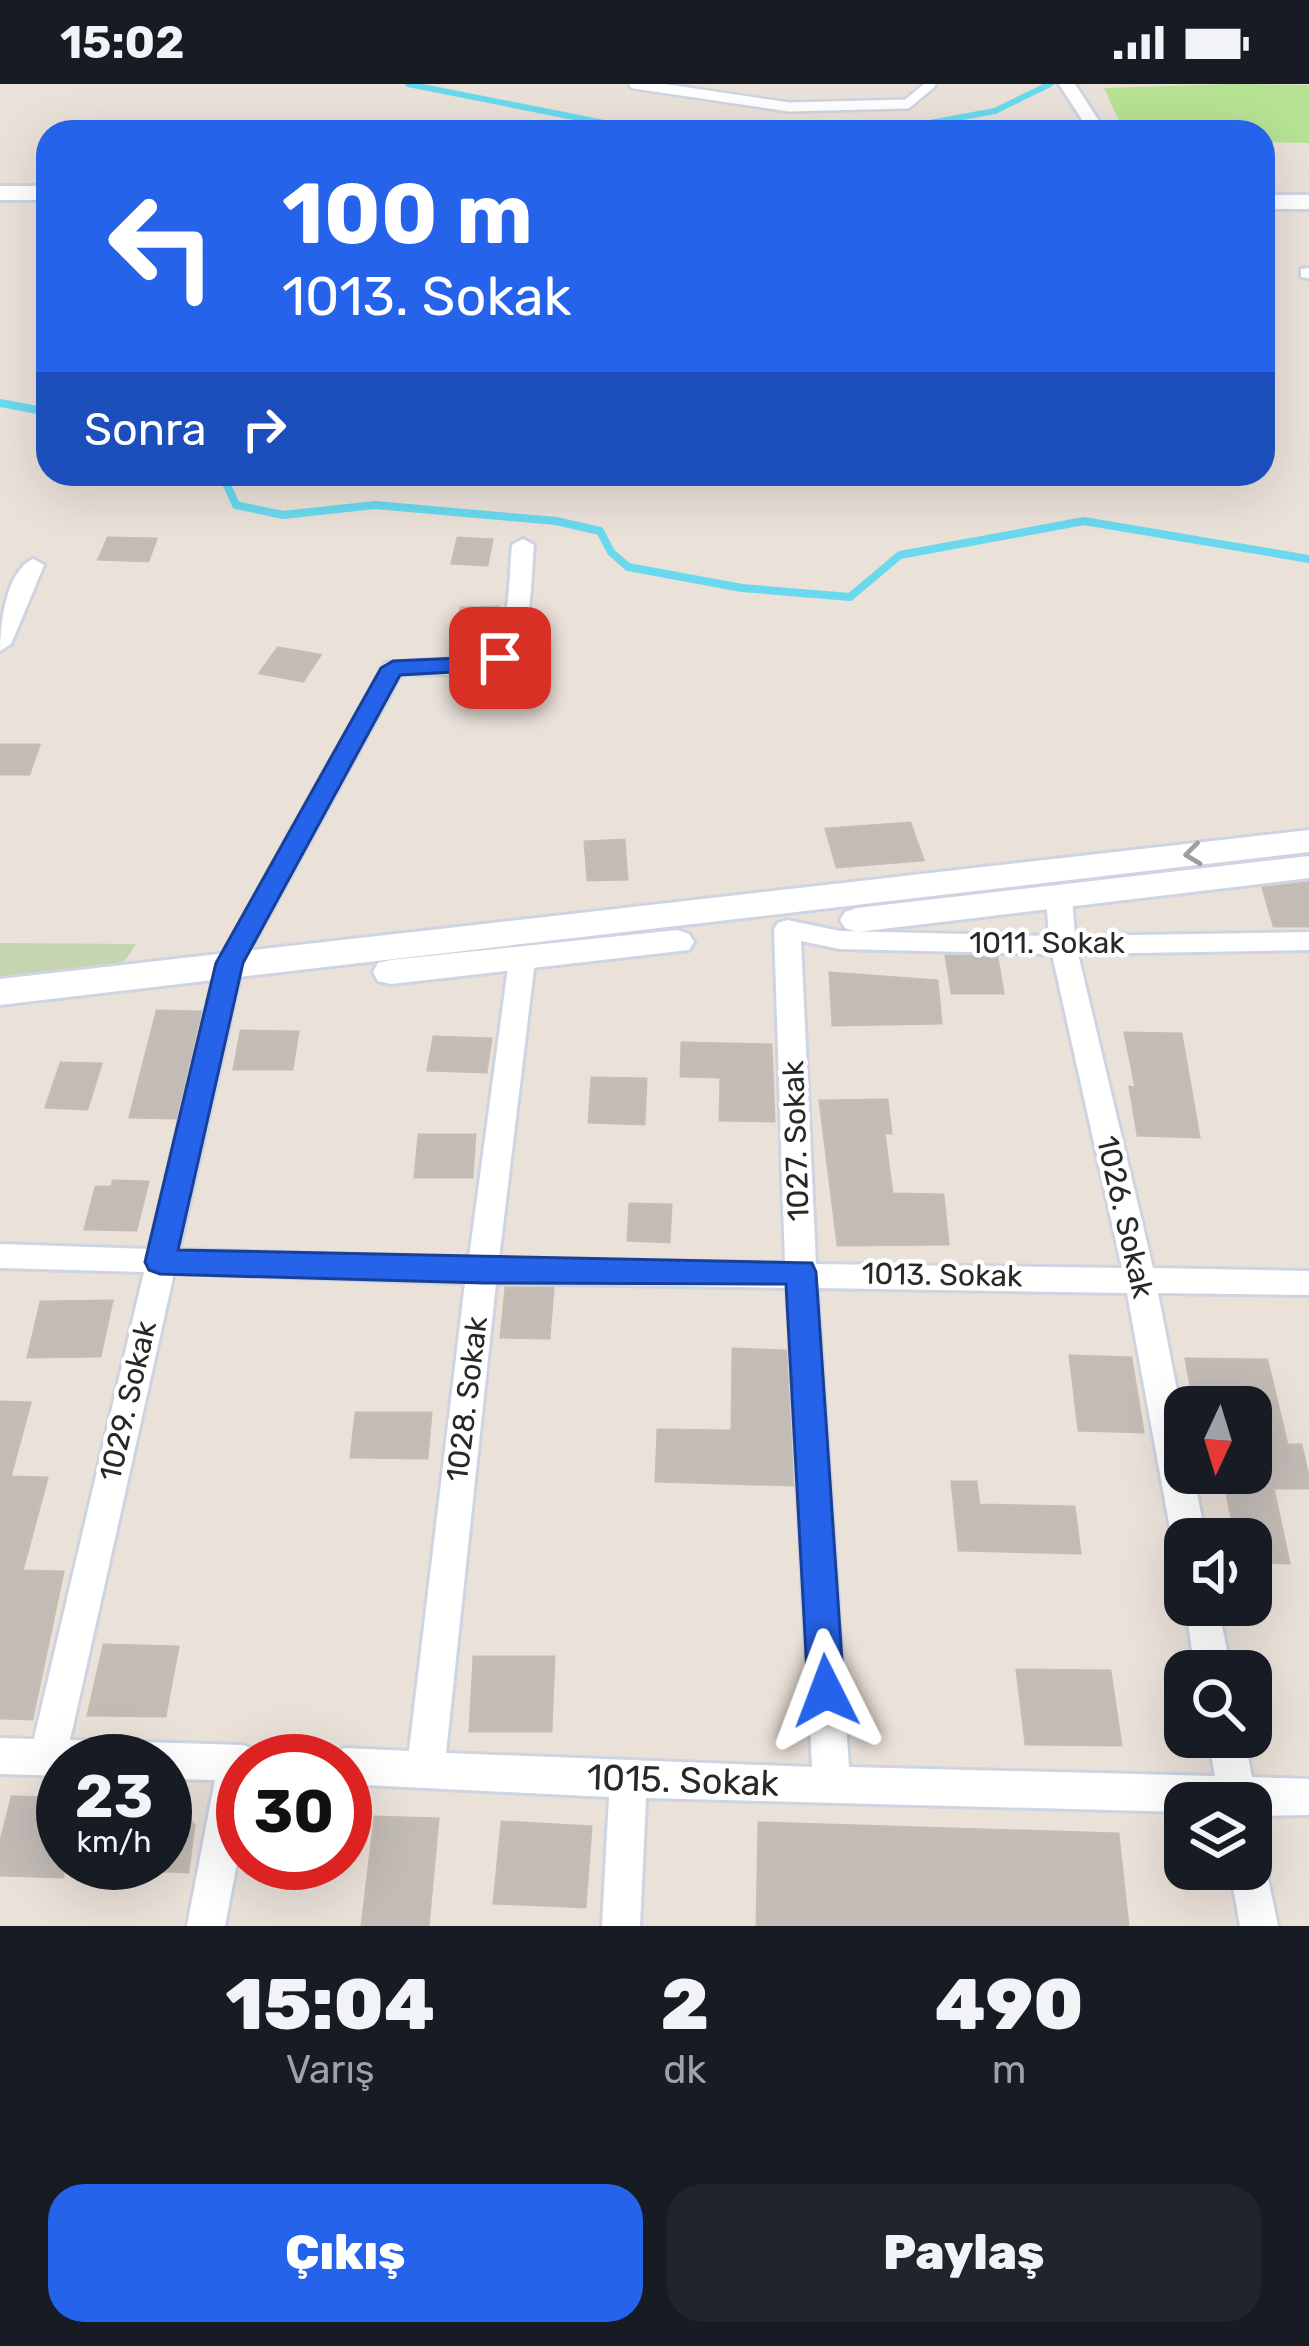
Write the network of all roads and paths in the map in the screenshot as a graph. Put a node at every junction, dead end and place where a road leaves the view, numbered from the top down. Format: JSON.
{"nodes":[{"id":1,"x":634,"y":84,"type":"edge"},
{"id":2,"x":931,"y":84,"type":"edge"},
{"id":3,"x":1067,"y":84,"type":"edge"},
{"id":4,"x":1090,"y":120,"type":"edge"},
{"id":5,"x":0,"y":193,"type":"edge"},
{"id":6,"x":36,"y":193,"type":"edge"},
{"id":7,"x":1275,"y":202,"type":"edge"},
{"id":8,"x":1309,"y":202,"type":"edge"},
{"id":9,"x":523,"y":544,"type":"dead end"},
{"id":10,"x":33,"y":565,"type":"dead end"},
{"id":11,"x":0,"y":644,"type":"edge"},
{"id":12,"x":1309,"y":841,"type":"edge"},
{"id":13,"x":1309,"y":867,"type":"edge"},
{"id":14,"x":1060,"y":897,"type":"junction"},
{"id":15,"x":787,"y":928,"type":"junction"},
{"id":16,"x":1309,"y":941,"type":"edge"},
{"id":17,"x":1063,"y":945,"type":"junction"},
{"id":18,"x":522,"y":960,"type":"junction"},
{"id":19,"x":227,"y":975,"type":"junction"},
{"id":20,"x":0,"y":992,"type":"edge"},
{"id":21,"x":0,"y":1012,"type":"edge"},
{"id":22,"x":0,"y":1256,"type":"edge"},
{"id":23,"x":160,"y":1262,"type":"junction"},
{"id":24,"x":484,"y":1270,"type":"junction"},
{"id":25,"x":801,"y":1272,"type":"junction"},
{"id":26,"x":1140,"y":1280,"type":"junction"},
{"id":27,"x":1309,"y":1282,"type":"edge"},
{"id":28,"x":1185,"y":1518,"type":"edge"},
{"id":29,"x":53,"y":1734,"type":"edge"},
{"id":30,"x":0,"y":1756,"type":"edge"},
{"id":31,"x":36,"y":1757,"type":"edge"},
{"id":32,"x":372,"y":1767,"type":"edge"},
{"id":33,"x":426,"y":1768,"type":"junction"},
{"id":34,"x":628,"y":1780,"type":"junction"},
{"id":35,"x":832,"y":1784,"type":"junction"},
{"id":36,"x":1164,"y":1796,"type":"edge"},
{"id":37,"x":1309,"y":1797,"type":"edge"},
{"id":38,"x":1272,"y":1798,"type":"edge"},
{"id":39,"x":216,"y":1878,"type":"edge"},
{"id":40,"x":1252,"y":1890,"type":"edge"},
{"id":41,"x":206,"y":1926,"type":"edge"},
{"id":42,"x":621,"y":1926,"type":"edge"},
{"id":43,"x":1258,"y":1926,"type":"edge"}],
"edges":[{"from":1,"to":2,"type":"lane"},
{"from":3,"to":4,"type":"street"},
{"from":5,"to":6,"type":"street"},
{"from":7,"to":8,"type":"street"},
{"from":9,"to":19,"type":"street","name":"1029. Sokak"},
{"from":10,"to":11,"type":"street"},
{"from":12,"to":19,"type":"street","one_way":true},
{"from":13,"to":14,"type":"street"},
{"from":14,"to":15,"type":"street"},
{"from":14,"to":17,"type":"street","name":"1026. Sokak"},
{"from":15,"to":17,"type":"street","name":"1011. Sokak"},
{"from":15,"to":18,"type":"street"},
{"from":15,"to":25,"type":"street","name":"1027. Sokak"},
{"from":16,"to":17,"type":"street","name":"1011. Sokak"},
{"from":17,"to":26,"type":"street","name":"1026. Sokak"},
{"from":18,"to":19,"type":"street"},
{"from":18,"to":24,"type":"street","name":"1028. Sokak"},
{"from":19,"to":20,"type":"street"},
{"from":19,"to":21,"type":"street"},
{"from":19,"to":23,"type":"street","name":"1029. Sokak"},
{"from":22,"to":23,"type":"street","name":"1013. Sokak"},
{"from":23,"to":24,"type":"street","name":"1013. Sokak"},
{"from":23,"to":29,"type":"street","name":"1029. Sokak"},
{"from":24,"to":25,"type":"street","name":"1013. Sokak"},
{"from":24,"to":33,"type":"street","name":"1028. Sokak"},
{"from":25,"to":26,"type":"street","name":"1013. Sokak"},
{"from":25,"to":35,"type":"street","name":"1027. Sokak"},
{"from":26,"to":27,"type":"street","name":"1013. Sokak"},
{"from":26,"to":28,"type":"street","name":"1026. Sokak"},
{"from":30,"to":31,"type":"street"},
{"from":32,"to":33,"type":"street","name":"1015. Sokak"},
{"from":33,"to":34,"type":"street","name":"1015. Sokak"},
{"from":34,"to":35,"type":"street","name":"1015. Sokak"},
{"from":34,"to":42,"type":"street"},
{"from":35,"to":36,"type":"street","name":"1015. Sokak"},
{"from":37,"to":38,"type":"street","name":"1015. Sokak"},
{"from":39,"to":41,"type":"street"},
{"from":40,"to":43,"type":"street"}]}
